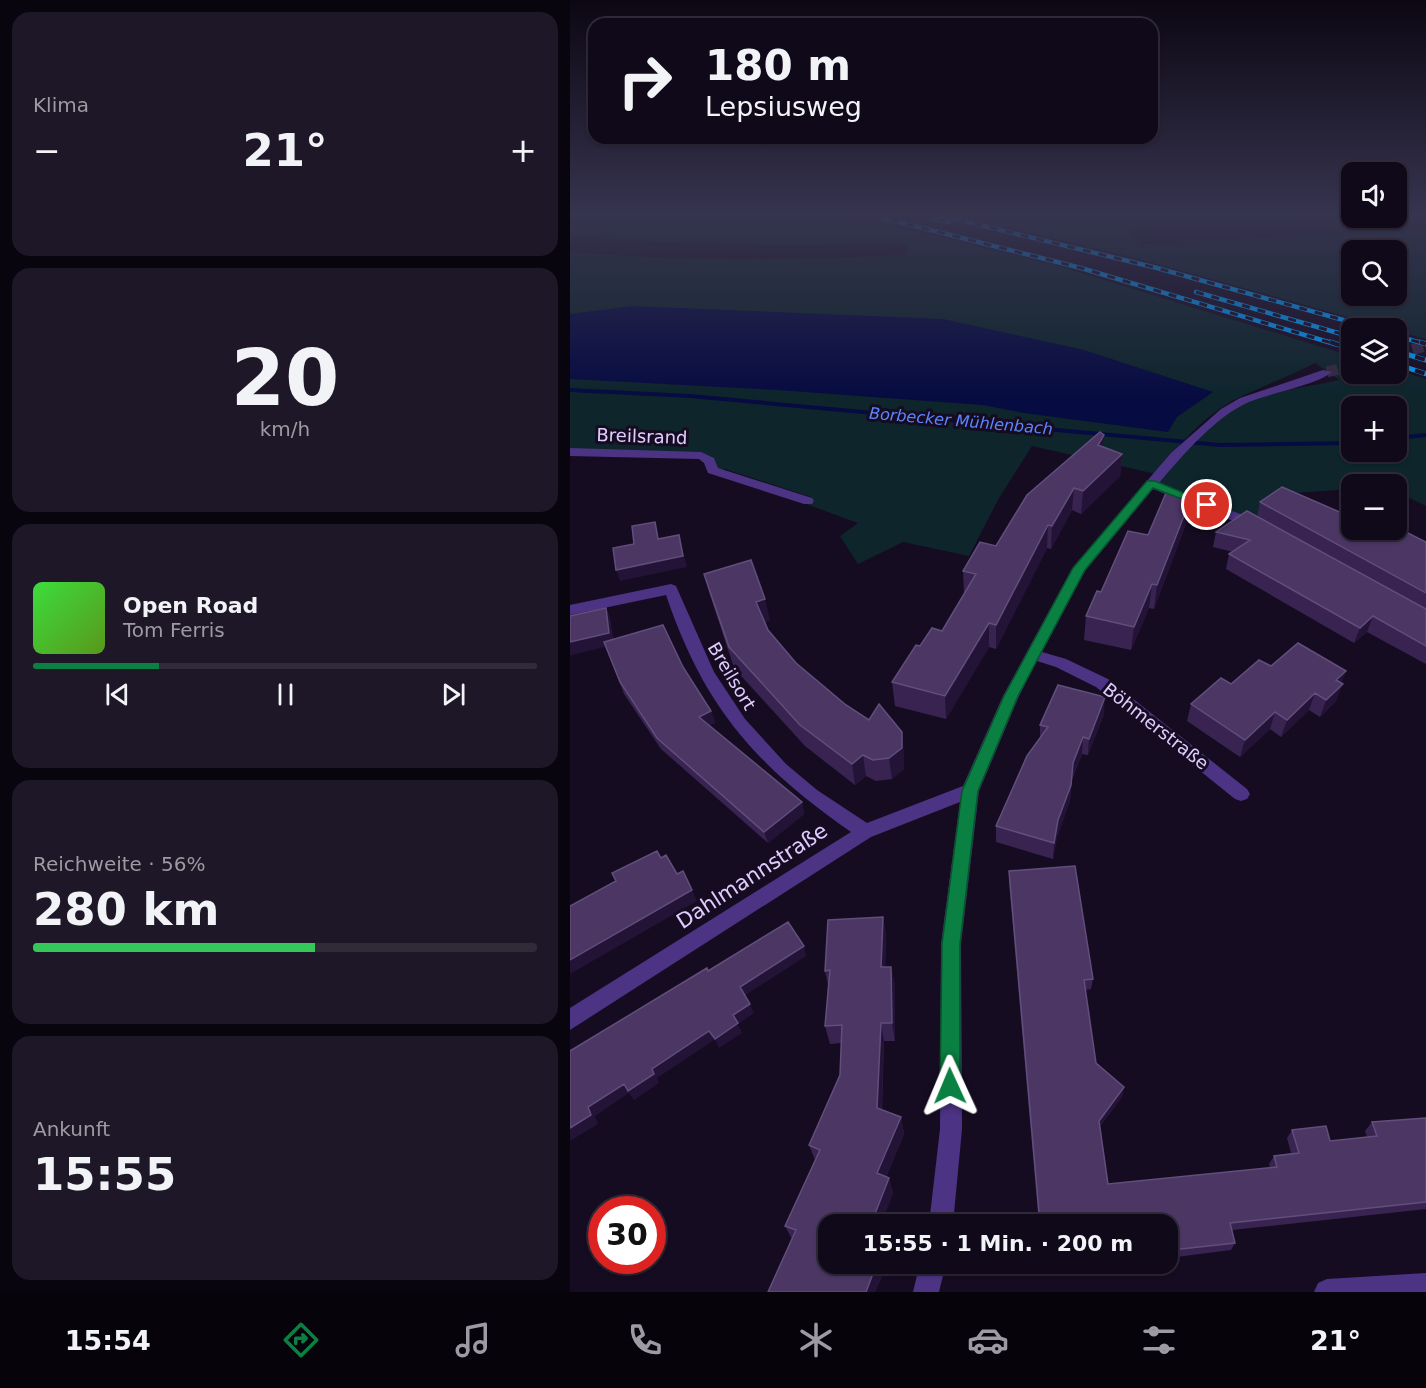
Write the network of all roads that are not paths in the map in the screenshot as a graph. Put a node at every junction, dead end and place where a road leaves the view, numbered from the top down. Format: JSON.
{"nodes":[{"id":1,"x":1327,"y":372,"type":"tunnel mouth"},
{"id":2,"x":570,"y":452,"type":"edge"},
{"id":3,"x":1151,"y":484,"type":"junction"},
{"id":4,"x":808,"y":501,"type":"dead end"},
{"id":5,"x":1264,"y":530,"type":"edge"},
{"id":6,"x":570,"y":610,"type":"edge"},
{"id":7,"x":1033,"y":654,"type":"junction"},
{"id":8,"x":970,"y":791,"type":"junction"},
{"id":9,"x":1240,"y":794,"type":"dead end"},
{"id":10,"x":865,"y":831,"type":"junction"},
{"id":11,"x":570,"y":1020,"type":"edge"},
{"id":12,"x":942,"y":1214,"type":"edge"},
{"id":13,"x":930,"y":1274,"type":"edge"},
{"id":14,"x":1426,"y":1286,"type":"edge"},
{"id":15,"x":926,"y":1292,"type":"edge"},
{"id":16,"x":1327,"y":1292,"type":"edge"}],
"edges":[{"from":1,"to":3,"type":"street"},
{"from":2,"to":4,"type":"street","name":"Breilsrand"},
{"from":3,"to":5,"type":"street"},
{"from":3,"to":7,"type":"street"},
{"from":6,"to":10,"type":"street","name":"Breilsort"},
{"from":7,"to":8,"type":"street"},
{"from":7,"to":9,"type":"street","name":"Böhmerstraße"},
{"from":8,"to":10,"type":"street","name":"Dahlmannstraße"},
{"from":8,"to":12,"type":"street"},
{"from":10,"to":11,"type":"street","name":"Dahlmannstraße"},
{"from":13,"to":15,"type":"street"},
{"from":14,"to":16,"type":"street"}]}
